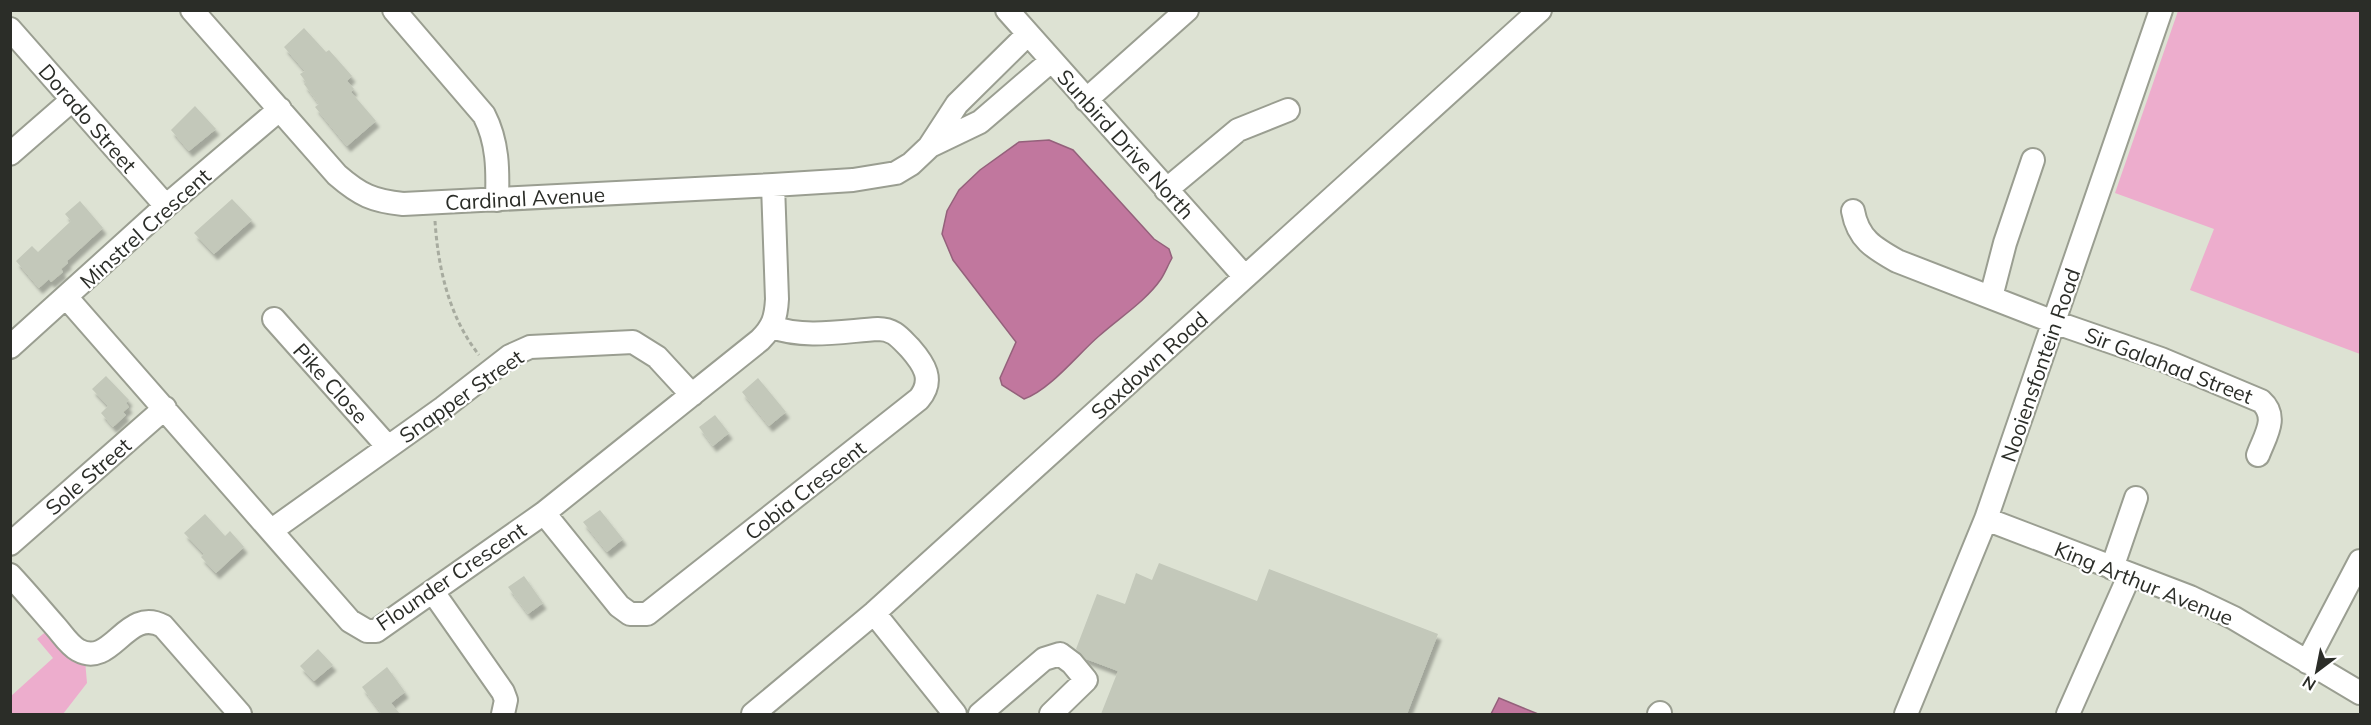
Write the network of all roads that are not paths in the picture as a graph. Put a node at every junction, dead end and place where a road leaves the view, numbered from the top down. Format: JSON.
{"nodes":[{"id":1,"x":192,"y":10,"type":"edge"},
{"id":2,"x":394,"y":10,"type":"edge"},
{"id":3,"x":1007,"y":10,"type":"edge"},
{"id":4,"x":1187,"y":10,"type":"edge"},
{"id":5,"x":1540,"y":10,"type":"edge"},
{"id":6,"x":2162,"y":10,"type":"edge"},
{"id":7,"x":10,"y":29,"type":"edge"},
{"id":8,"x":1028,"y":34,"type":"junction"},
{"id":9,"x":1051,"y":61,"type":"junction"},
{"id":10,"x":72,"y":100,"type":"junction"},
{"id":11,"x":1086,"y":100,"type":"junction"},
{"id":12,"x":280,"y":109,"type":"junction"},
{"id":13,"x":1288,"y":110,"type":"dead end"},
{"id":14,"x":929,"y":147,"type":"junction"},
{"id":15,"x":10,"y":154,"type":"edge"},
{"id":16,"x":2033,"y":160,"type":"dead end"},
{"id":17,"x":773,"y":185,"type":"junction"},
{"id":18,"x":1166,"y":190,"type":"junction"},
{"id":19,"x":497,"y":200,"type":"junction"},
{"id":20,"x":166,"y":206,"type":"junction"},
{"id":21,"x":1853,"y":211,"type":"dead end"},
{"id":22,"x":1245,"y":277,"type":"junction"},
{"id":23,"x":1991,"y":297,"type":"junction"},
{"id":24,"x":67,"y":298,"type":"junction"},
{"id":25,"x":274,"y":319,"type":"dead end"},
{"id":26,"x":2054,"y":322,"type":"junction"},
{"id":27,"x":772,"y":327,"type":"junction"},
{"id":28,"x":10,"y":347,"type":"edge"},
{"id":29,"x":692,"y":394,"type":"junction"},
{"id":30,"x":165,"y":408,"type":"junction"},
{"id":31,"x":388,"y":447,"type":"junction"},
{"id":32,"x":2258,"y":455,"type":"dead end"},
{"id":33,"x":2136,"y":498,"type":"dead end"},
{"id":34,"x":544,"y":513,"type":"junction"},
{"id":35,"x":1986,"y":519,"type":"junction"},
{"id":36,"x":272,"y":530,"type":"junction"},
{"id":37,"x":10,"y":544,"type":"edge"},
{"id":38,"x":2359,"y":568,"type":"edge"},
{"id":39,"x":2121,"y":571,"type":"junction"},
{"id":40,"x":10,"y":575,"type":"edge"},
{"id":41,"x":433,"y":592,"type":"junction"},
{"id":42,"x":874,"y":613,"type":"junction"},
{"id":43,"x":2307,"y":662,"type":"junction"},
{"id":44,"x":2361,"y":693,"type":"edge"},
{"id":45,"x":240,"y":714,"type":"edge"},
{"id":46,"x":503,"y":714,"type":"edge"},
{"id":47,"x":753,"y":714,"type":"edge"},
{"id":48,"x":955,"y":714,"type":"edge"},
{"id":49,"x":980,"y":714,"type":"edge"},
{"id":50,"x":1051,"y":714,"type":"edge"},
{"id":51,"x":1906,"y":714,"type":"edge"},
{"id":52,"x":2068,"y":714,"type":"edge"}],
"edges":[{"from":1,"to":12,"type":"street","name":"Cardinal Avenue"},
{"from":2,"to":19,"type":"street"},
{"from":3,"to":8,"type":"street","name":"Sunbird Drive North"},
{"from":4,"to":11,"type":"street"},
{"from":5,"to":22,"type":"street","name":"Saxdown Road"},
{"from":6,"to":26,"type":"street","name":"Nooiensfontein Road"},
{"from":7,"to":10,"type":"street","name":"Dorado Street"},
{"from":8,"to":9,"type":"street","name":"Sunbird Drive North"},
{"from":8,"to":14,"type":"street","name":"Cardinal Avenue"},
{"from":9,"to":11,"type":"street","name":"Sunbird Drive North"},
{"from":9,"to":14,"type":"street","name":"Cardinal Avenue"},
{"from":10,"to":15,"type":"street"},
{"from":10,"to":20,"type":"street","name":"Dorado Street"},
{"from":11,"to":18,"type":"street","name":"Sunbird Drive North"},
{"from":12,"to":19,"type":"street","name":"Cardinal Avenue"},
{"from":12,"to":20,"type":"street","name":"Minstrel Crescent"},
{"from":13,"to":18,"type":"street"},
{"from":14,"to":17,"type":"street","name":"Cardinal Avenue"},
{"from":16,"to":23,"type":"street"},
{"from":17,"to":19,"type":"street","name":"Cardinal Avenue"},
{"from":17,"to":27,"type":"street"},
{"from":18,"to":22,"type":"street","name":"Sunbird Drive North"},
{"from":20,"to":24,"type":"street","name":"Minstrel Crescent"},
{"from":21,"to":23,"type":"street"},
{"from":22,"to":42,"type":"street","name":"Saxdown Road"},
{"from":23,"to":26,"type":"street"},
{"from":24,"to":28,"type":"street","name":"Minstrel Crescent"},
{"from":24,"to":30,"type":"street","name":"Flounder Crescent"},
{"from":25,"to":31,"type":"street","name":"Pike Close"},
{"from":26,"to":32,"type":"street","name":"Sir Galahad Street"},
{"from":26,"to":35,"type":"street","name":"Nooiensfontein Road"},
{"from":27,"to":29,"type":"street","name":"Flounder Crescent"},
{"from":27,"to":34,"type":"street","name":"Cobia Crescent"},
{"from":29,"to":31,"type":"street","name":"Snapper Street"},
{"from":29,"to":34,"type":"street","name":"Flounder Crescent"},
{"from":30,"to":36,"type":"street","name":"Flounder Crescent"},
{"from":30,"to":37,"type":"street","name":"Sole Street"},
{"from":31,"to":36,"type":"street","name":"Snapper Street"},
{"from":33,"to":39,"type":"street"},
{"from":34,"to":41,"type":"street","name":"Flounder Crescent"},
{"from":35,"to":39,"type":"street","name":"King Arthur Avenue"},
{"from":35,"to":51,"type":"street","name":"Nooiensfontein Road"},
{"from":36,"to":41,"type":"street","name":"Flounder Crescent"},
{"from":38,"to":43,"type":"street"},
{"from":39,"to":43,"type":"street","name":"King Arthur Avenue"},
{"from":39,"to":52,"type":"street"},
{"from":40,"to":45,"type":"street"},
{"from":41,"to":46,"type":"street"},
{"from":42,"to":47,"type":"street","name":"Saxdown Road"},
{"from":42,"to":48,"type":"street"},
{"from":43,"to":44,"type":"street","name":"King Arthur Avenue"},
{"from":49,"to":50,"type":"street"}]}
